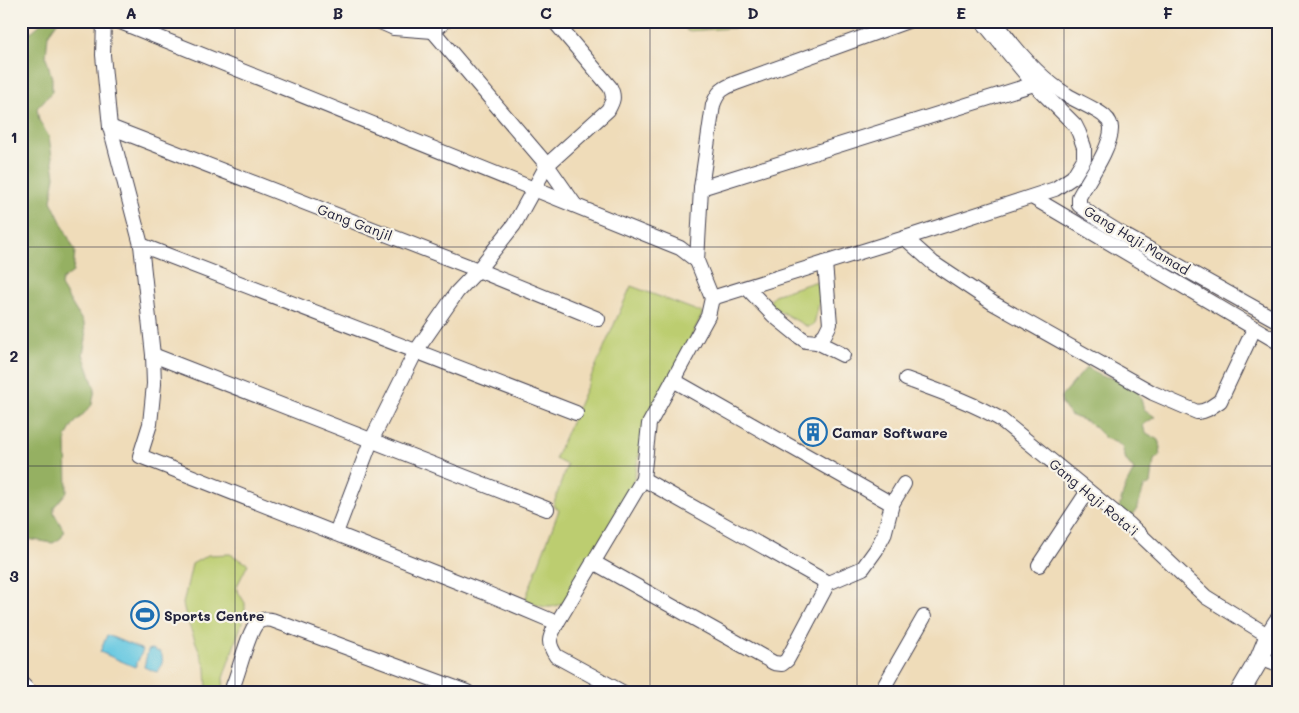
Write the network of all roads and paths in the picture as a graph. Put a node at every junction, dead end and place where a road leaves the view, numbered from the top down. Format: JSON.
{"nodes":[{"id":1,"x":104,"y":21,"type":"edge"},
{"id":2,"x":118,"y":21,"type":"edge"},
{"id":3,"x":378,"y":21,"type":"edge"},
{"id":4,"x":445,"y":21,"type":"edge"},
{"id":5,"x":554,"y":21,"type":"edge"},
{"id":6,"x":908,"y":21,"type":"edge"},
{"id":7,"x":982,"y":21,"type":"edge"},
{"id":8,"x":996,"y":21,"type":"edge"},
{"id":9,"x":399,"y":25,"type":"edge"},
{"id":10,"x":432,"y":31,"type":"junction"},
{"id":11,"x":1034,"y":84,"type":"junction"},
{"id":12,"x":110,"y":127,"type":"junction"},
{"id":13,"x":547,"y":165,"type":"junction"},
{"id":14,"x":701,"y":188,"type":"junction"},
{"id":15,"x":534,"y":189,"type":"junction"},
{"id":16,"x":1032,"y":197,"type":"junction"},
{"id":17,"x":575,"y":205,"type":"junction"},
{"id":18,"x":905,"y":238,"type":"junction"},
{"id":19,"x":141,"y":245,"type":"junction"},
{"id":20,"x":697,"y":261,"type":"junction"},
{"id":21,"x":824,"y":263,"type":"junction"},
{"id":22,"x":478,"y":270,"type":"junction"},
{"id":23,"x":747,"y":288,"type":"junction"},
{"id":24,"x":712,"y":298,"type":"junction"},
{"id":25,"x":598,"y":319,"type":"dead end"},
{"id":26,"x":1278,"y":321,"type":"edge"},
{"id":27,"x":1254,"y":329,"type":"junction"},
{"id":28,"x":817,"y":342,"type":"junction"},
{"id":29,"x":1278,"y":342,"type":"edge"},
{"id":30,"x":416,"y":351,"type":"junction"},
{"id":31,"x":153,"y":355,"type":"junction"},
{"id":32,"x":843,"y":355,"type":"dead end"},
{"id":33,"x":906,"y":379,"type":"dead end"},
{"id":34,"x":673,"y":380,"type":"junction"},
{"id":35,"x":576,"y":413,"type":"dead end"},
{"id":36,"x":371,"y":441,"type":"junction"},
{"id":37,"x":643,"y":480,"type":"junction"},
{"id":38,"x":904,"y":484,"type":"dead end"},
{"id":39,"x":1088,"y":491,"type":"junction"},
{"id":40,"x":892,"y":504,"type":"junction"},
{"id":41,"x":547,"y":510,"type":"dead end"},
{"id":42,"x":336,"y":533,"type":"junction"},
{"id":43,"x":594,"y":562,"type":"junction"},
{"id":44,"x":1039,"y":564,"type":"dead end"},
{"id":45,"x":828,"y":583,"type":"junction"},
{"id":46,"x":924,"y":617,"type":"dead end"},
{"id":47,"x":557,"y":623,"type":"junction"},
{"id":48,"x":1274,"y":629,"type":"edge"},
{"id":49,"x":1260,"y":658,"type":"junction"},
{"id":50,"x":1278,"y":665,"type":"edge"},
{"id":51,"x":21,"y":683,"type":"edge"},
{"id":52,"x":30,"y":692,"type":"edge"},
{"id":53,"x":234,"y":692,"type":"edge"},
{"id":54,"x":466,"y":692,"type":"edge"},
{"id":55,"x":622,"y":692,"type":"edge"},
{"id":56,"x":881,"y":692,"type":"edge"},
{"id":57,"x":1240,"y":692,"type":"edge"}],
"edges":[{"from":1,"to":12,"type":"street"},
{"from":2,"to":15,"type":"street"},
{"from":3,"to":9,"type":"street"},
{"from":4,"to":10,"type":"street"},
{"from":5,"to":13,"type":"street"},
{"from":6,"to":14,"type":"street"},
{"from":7,"to":11,"type":"street"},
{"from":8,"to":26,"type":"street","name":"Gang Haji Mamad"},
{"from":9,"to":10,"type":"street"},
{"from":10,"to":13,"type":"street"},
{"from":11,"to":14,"type":"street"},
{"from":11,"to":16,"type":"street"},
{"from":12,"to":19,"type":"street"},
{"from":12,"to":22,"type":"street","name":"Gang Ganjil"},
{"from":13,"to":15,"type":"street"},
{"from":13,"to":17,"type":"street"},
{"from":14,"to":20,"type":"street"},
{"from":15,"to":17,"type":"street"},
{"from":15,"to":22,"type":"street"},
{"from":16,"to":18,"type":"street"},
{"from":16,"to":27,"type":"street"},
{"from":17,"to":20,"type":"street"},
{"from":18,"to":21,"type":"street"},
{"from":18,"to":27,"type":"street"},
{"from":19,"to":30,"type":"street"},
{"from":19,"to":31,"type":"street"},
{"from":20,"to":24,"type":"street"},
{"from":21,"to":23,"type":"street"},
{"from":21,"to":28,"type":"street"},
{"from":22,"to":25,"type":"street","name":"Gang Ganjil"},
{"from":22,"to":30,"type":"street"},
{"from":23,"to":24,"type":"street"},
{"from":23,"to":28,"type":"street"},
{"from":24,"to":34,"type":"street"},
{"from":27,"to":29,"type":"street"},
{"from":28,"to":32,"type":"street"},
{"from":30,"to":35,"type":"street"},
{"from":30,"to":36,"type":"street"},
{"from":31,"to":36,"type":"street"},
{"from":31,"to":42,"type":"street"},
{"from":33,"to":39,"type":"street","name":"Gang Haji Rota'i"},
{"from":34,"to":37,"type":"street"},
{"from":34,"to":40,"type":"street"},
{"from":36,"to":41,"type":"street"},
{"from":36,"to":42,"type":"street"},
{"from":37,"to":43,"type":"street"},
{"from":37,"to":45,"type":"street"},
{"from":38,"to":40,"type":"street"},
{"from":39,"to":44,"type":"street"},
{"from":39,"to":48,"type":"street","name":"Gang Haji Rota'i"},
{"from":40,"to":45,"type":"street"},
{"from":42,"to":47,"type":"street"},
{"from":43,"to":45,"type":"street"},
{"from":43,"to":47,"type":"street"},
{"from":46,"to":56,"type":"street"},
{"from":47,"to":55,"type":"street"},
{"from":48,"to":49,"type":"main road"},
{"from":49,"to":50,"type":"street"},
{"from":49,"to":57,"type":"main road"},
{"from":51,"to":52,"type":"street"},
{"from":53,"to":54,"type":"street"}]}
